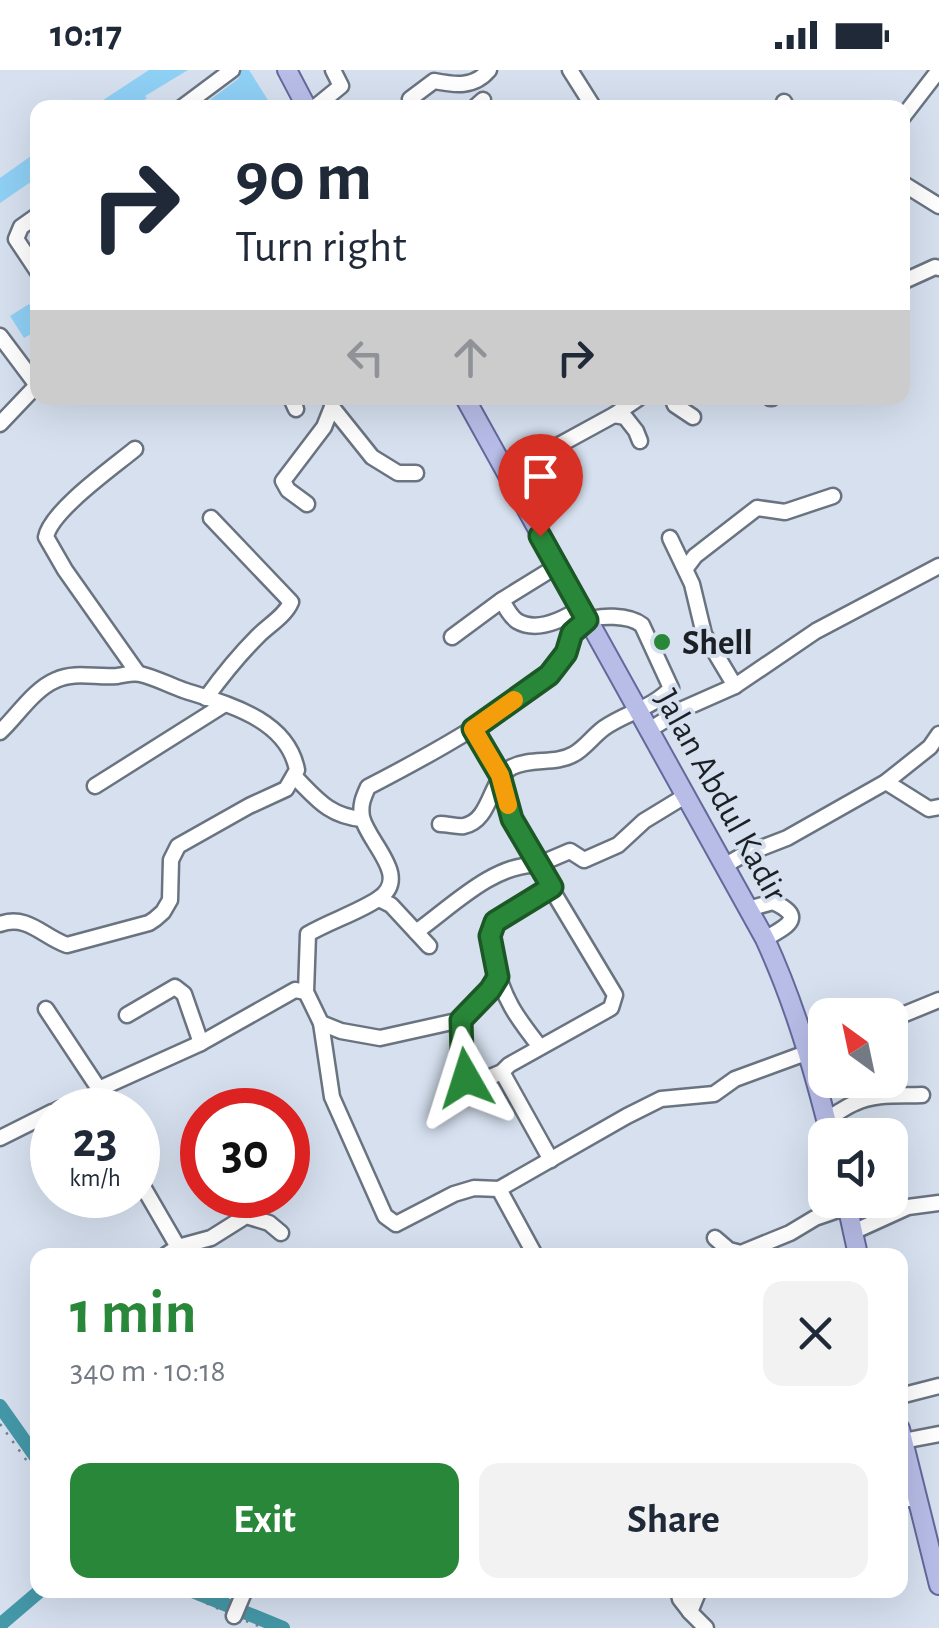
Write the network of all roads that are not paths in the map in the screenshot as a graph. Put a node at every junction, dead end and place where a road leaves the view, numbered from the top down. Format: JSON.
{"nodes":[{"id":1,"x":232,"y":70,"type":"edge"},
{"id":2,"x":286,"y":70,"type":"edge"},
{"id":3,"x":334,"y":70,"type":"edge"},
{"id":4,"x":489,"y":70,"type":"edge"},
{"id":5,"x":570,"y":70,"type":"edge"},
{"id":6,"x":939,"y":70,"type":"edge"},
{"id":7,"x":192,"y":100,"type":"edge"},
{"id":8,"x":305,"y":100,"type":"edge"},
{"id":9,"x":321,"y":100,"type":"edge"},
{"id":10,"x":411,"y":100,"type":"edge"},
{"id":11,"x":589,"y":100,"type":"edge"},
{"id":12,"x":910,"y":108,"type":"edge"},
{"id":13,"x":910,"y":188,"type":"edge"},
{"id":14,"x":939,"y":206,"type":"edge"},
{"id":15,"x":30,"y":220,"type":"edge"},
{"id":16,"x":30,"y":260,"type":"edge"},
{"id":17,"x":939,"y":268,"type":"edge"},
{"id":18,"x":910,"y":278,"type":"edge"},
{"id":19,"x":0,"y":336,"type":"edge"},
{"id":20,"x":30,"y":375,"type":"edge"},
{"id":21,"x":30,"y":392,"type":"edge"},
{"id":22,"x":331,"y":405,"type":"edge"},
{"id":23,"x":334,"y":405,"type":"edge"},
{"id":24,"x":468,"y":405,"type":"edge"},
{"id":25,"x":629,"y":405,"type":"edge"},
{"id":26,"x":677,"y":405,"type":"edge"},
{"id":27,"x":614,"y":416,"type":"junction"},
{"id":28,"x":693,"y":417,"type":"dead end"},
{"id":29,"x":0,"y":424,"type":"edge"},
{"id":30,"x":640,"y":441,"type":"dead end"},
{"id":31,"x":135,"y":449,"type":"dead end"},
{"id":32,"x":416,"y":474,"type":"dead end"},
{"id":33,"x":506,"y":474,"type":"junction"},
{"id":34,"x":832,"y":496,"type":"dead end"},
{"id":35,"x":307,"y":504,"type":"dead end"},
{"id":36,"x":211,"y":518,"type":"dead end"},
{"id":37,"x":670,"y":538,"type":"dead end"},
{"id":38,"x":557,"y":566,"type":"junction"},
{"id":39,"x":939,"y":566,"type":"edge"},
{"id":40,"x":686,"y":568,"type":"junction"},
{"id":41,"x":502,"y":600,"type":"junction"},
{"id":42,"x":584,"y":614,"type":"junction"},
{"id":43,"x":452,"y":638,"type":"dead end"},
{"id":44,"x":137,"y":672,"type":"junction"},
{"id":45,"x":735,"y":686,"type":"junction"},
{"id":46,"x":671,"y":688,"type":"junction"},
{"id":47,"x":206,"y":698,"type":"junction"},
{"id":48,"x":225,"y":704,"type":"junction"},
{"id":49,"x":683,"y":709,"type":"junction"},
{"id":50,"x":638,"y":711,"type":"junction"},
{"id":51,"x":473,"y":729,"type":"junction"},
{"id":52,"x":648,"y":730,"type":"junction"},
{"id":53,"x":0,"y":732,"type":"edge"},
{"id":54,"x":939,"y":734,"type":"edge"},
{"id":55,"x":500,"y":775,"type":"junction"},
{"id":56,"x":295,"y":777,"type":"junction"},
{"id":57,"x":886,"y":782,"type":"junction"},
{"id":58,"x":96,"y":786,"type":"dead end"},
{"id":59,"x":685,"y":796,"type":"junction"},
{"id":60,"x":939,"y":807,"type":"edge"},
{"id":61,"x":362,"y":819,"type":"junction"},
{"id":62,"x":440,"y":824,"type":"dead end"},
{"id":63,"x":537,"y":864,"type":"junction"},
{"id":64,"x":724,"y":866,"type":"junction"},
{"id":65,"x":552,"y":887,"type":"junction"},
{"id":66,"x":379,"y":898,"type":"junction"},
{"id":67,"x":748,"y":908,"type":"junction"},
{"id":68,"x":0,"y":924,"type":"edge"},
{"id":69,"x":416,"y":932,"type":"junction"},
{"id":70,"x":765,"y":939,"type":"junction"},
{"id":71,"x":429,"y":946,"type":"dead end"},
{"id":72,"x":498,"y":977,"type":"junction"},
{"id":73,"x":306,"y":992,"type":"junction"},
{"id":74,"x":939,"y":1000,"type":"edge"},
{"id":75,"x":46,"y":1009,"type":"dead end"},
{"id":76,"x":908,"y":1013,"type":"edge"},
{"id":77,"x":127,"y":1014,"type":"dead end"},
{"id":78,"x":461,"y":1020,"type":"junction"},
{"id":79,"x":321,"y":1023,"type":"junction"},
{"id":80,"x":808,"y":1031,"type":"edge"},
{"id":81,"x":201,"y":1042,"type":"junction"},
{"id":82,"x":540,"y":1047,"type":"junction"},
{"id":83,"x":808,"y":1052,"type":"edge"},
{"id":84,"x":502,"y":1072,"type":"junction"},
{"id":85,"x":92,"y":1088,"type":"edge"},
{"id":86,"x":116,"y":1088,"type":"edge"},
{"id":87,"x":922,"y":1095,"type":"dead end"},
{"id":88,"x":836,"y":1118,"type":"edge"},
{"id":89,"x":30,"y":1123,"type":"edge"},
{"id":90,"x":0,"y":1138,"type":"edge"},
{"id":91,"x":550,"y":1160,"type":"junction"},
{"id":92,"x":499,"y":1189,"type":"junction"},
{"id":93,"x":939,"y":1203,"type":"edge"},
{"id":94,"x":157,"y":1218,"type":"edge"},
{"id":95,"x":816,"y":1218,"type":"edge"},
{"id":96,"x":850,"y":1218,"type":"edge"},
{"id":97,"x":281,"y":1232,"type":"dead end"},
{"id":98,"x":853,"y":1232,"type":"junction"},
{"id":99,"x":715,"y":1238,"type":"dead end"},
{"id":100,"x":171,"y":1248,"type":"edge"},
{"id":101,"x":181,"y":1248,"type":"edge"},
{"id":102,"x":531,"y":1248,"type":"edge"},
{"id":103,"x":727,"y":1248,"type":"edge"},
{"id":104,"x":754,"y":1248,"type":"edge"},
{"id":105,"x":856,"y":1248,"type":"edge"},
{"id":106,"x":939,"y":1386,"type":"edge"},
{"id":107,"x":908,"y":1394,"type":"edge"},
{"id":108,"x":939,"y":1434,"type":"edge"},
{"id":109,"x":908,"y":1435,"type":"edge"},
{"id":110,"x":908,"y":1499,"type":"edge"},
{"id":111,"x":939,"y":1585,"type":"edge"},
{"id":112,"x":241,"y":1598,"type":"edge"},
{"id":113,"x":680,"y":1598,"type":"edge"},
{"id":114,"x":696,"y":1598,"type":"edge"},
{"id":115,"x":690,"y":1612,"type":"junction"},
{"id":116,"x":234,"y":1614,"type":"dead end"},
{"id":117,"x":706,"y":1628,"type":"edge"}],
"edges":[{"from":1,"to":7,"type":"street"},
{"from":2,"to":8,"type":"main road"},
{"from":3,"to":9,"type":"street"},
{"from":4,"to":10,"type":"street"},
{"from":5,"to":11,"type":"street"},
{"from":6,"to":12,"type":"street"},
{"from":13,"to":14,"type":"street"},
{"from":15,"to":16,"type":"street"},
{"from":17,"to":18,"type":"street"},
{"from":19,"to":20,"type":"street"},
{"from":21,"to":29,"type":"street"},
{"from":22,"to":35,"type":"street"},
{"from":23,"to":32,"type":"street"},
{"from":24,"to":33,"type":"main road","name":"Jalan Abdul Kadir"},
{"from":25,"to":27,"type":"street"},
{"from":26,"to":28,"type":"street"},
{"from":27,"to":30,"type":"street"},
{"from":27,"to":33,"type":"street"},
{"from":31,"to":44,"type":"street"},
{"from":33,"to":38,"type":"main road","name":"Jalan Abdul Kadir"},
{"from":34,"to":40,"type":"street"},
{"from":36,"to":47,"type":"street"},
{"from":37,"to":40,"type":"street"},
{"from":38,"to":41,"type":"street"},
{"from":38,"to":42,"type":"main road","name":"Jalan Abdul Kadir"},
{"from":39,"to":45,"type":"street"},
{"from":40,"to":45,"type":"street"},
{"from":41,"to":42,"type":"street"},
{"from":41,"to":43,"type":"street"},
{"from":42,"to":46,"type":"street"},
{"from":42,"to":50,"type":"main road","name":"Jalan Abdul Kadir"},
{"from":42,"to":51,"type":"street"},
{"from":44,"to":47,"type":"street"},
{"from":44,"to":53,"type":"street"},
{"from":45,"to":49,"type":"street"},
{"from":46,"to":49,"type":"street"},
{"from":46,"to":50,"type":"street"},
{"from":47,"to":48,"type":"street"},
{"from":48,"to":56,"type":"street"},
{"from":48,"to":58,"type":"street"},
{"from":49,"to":52,"type":"street"},
{"from":50,"to":52,"type":"main road","name":"Jalan Abdul Kadir"},
{"from":50,"to":55,"type":"street"},
{"from":51,"to":55,"type":"street"},
{"from":51,"to":61,"type":"street"},
{"from":52,"to":59,"type":"main road","name":"Jalan Abdul Kadir"},
{"from":54,"to":57,"type":"street"},
{"from":55,"to":62,"type":"street"},
{"from":55,"to":63,"type":"street"},
{"from":56,"to":61,"type":"street"},
{"from":56,"to":68,"type":"street"},
{"from":57,"to":60,"type":"street"},
{"from":57,"to":64,"type":"street"},
{"from":59,"to":63,"type":"street"},
{"from":59,"to":64,"type":"main road","name":"Jalan Abdul Kadir"},
{"from":61,"to":66,"type":"street"},
{"from":63,"to":65,"type":"street"},
{"from":63,"to":69,"type":"street"},
{"from":64,"to":67,"type":"main road","name":"Jalan Abdul Kadir"},
{"from":65,"to":72,"type":"street"},
{"from":65,"to":82,"type":"street"},
{"from":66,"to":69,"type":"street"},
{"from":66,"to":73,"type":"street"},
{"from":67,"to":70,"type":"main road","name":"Jalan Abdul Kadir"},
{"from":67,"to":70,"type":"street"},
{"from":69,"to":71,"type":"street"},
{"from":70,"to":80,"type":"main road","name":"Jalan Abdul Kadir"},
{"from":72,"to":78,"type":"street"},
{"from":72,"to":82,"type":"street"},
{"from":73,"to":79,"type":"street"},
{"from":73,"to":81,"type":"street"},
{"from":74,"to":76,"type":"street"},
{"from":75,"to":85,"type":"street"},
{"from":77,"to":81,"type":"street"},
{"from":78,"to":79,"type":"street"},
{"from":78,"to":84,"type":"street"},
{"from":79,"to":92,"type":"street"},
{"from":81,"to":86,"type":"street"},
{"from":82,"to":84,"type":"street"},
{"from":83,"to":91,"type":"street"},
{"from":84,"to":91,"type":"street"},
{"from":87,"to":88,"type":"street"},
{"from":89,"to":90,"type":"street"},
{"from":91,"to":92,"type":"street"},
{"from":92,"to":102,"type":"street"},
{"from":93,"to":98,"type":"street"},
{"from":94,"to":100,"type":"street"},
{"from":95,"to":104,"type":"street"},
{"from":96,"to":98,"type":"main road"},
{"from":97,"to":101,"type":"street"},
{"from":98,"to":105,"type":"main road"},
{"from":99,"to":103,"type":"street"},
{"from":106,"to":107,"type":"street"},
{"from":108,"to":109,"type":"street"},
{"from":110,"to":111,"type":"main road"},
{"from":112,"to":116,"type":"street"},
{"from":113,"to":115,"type":"street"},
{"from":114,"to":115,"type":"street"},
{"from":115,"to":117,"type":"street"}]}
